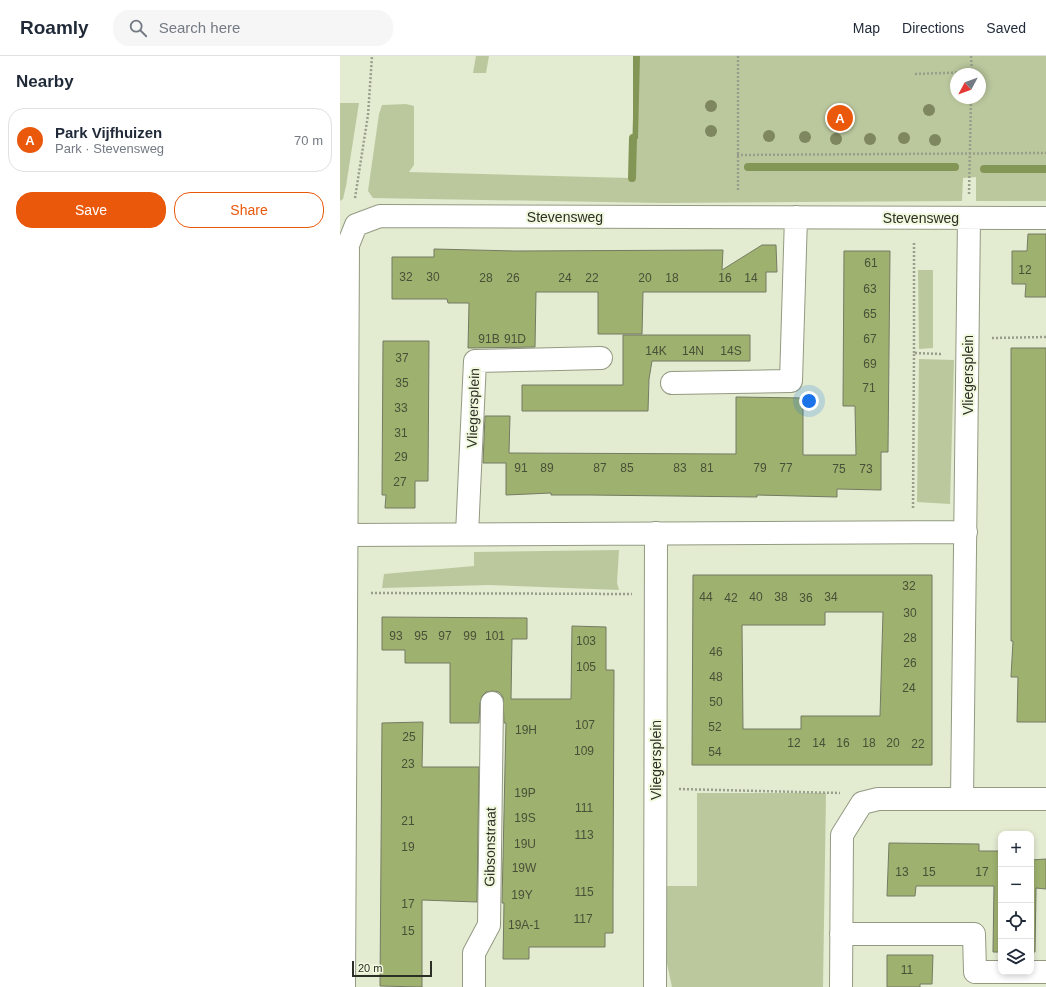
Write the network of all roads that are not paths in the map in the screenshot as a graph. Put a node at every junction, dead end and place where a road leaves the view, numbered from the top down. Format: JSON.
{"nodes":[{"id":1,"x":796,"y":217,"type":"junction"},
{"id":2,"x":969,"y":218,"type":"junction"},
{"id":3,"x":1046,"y":218,"type":"edge"},
{"id":4,"x":344,"y":241,"type":"edge"},
{"id":5,"x":601,"y":358,"type":"dead end"},
{"id":6,"x":672,"y":383,"type":"dead end"},
{"id":7,"x":966,"y":532,"type":"junction"},
{"id":8,"x":656,"y":533,"type":"junction"},
{"id":9,"x":467,"y":534,"type":"junction"},
{"id":10,"x":346,"y":535,"type":"junction"},
{"id":11,"x":492,"y":703,"type":"dead end"},
{"id":12,"x":962,"y":798,"type":"junction"},
{"id":13,"x":1046,"y":799,"type":"edge"},
{"id":14,"x":841,"y":934,"type":"junction"},
{"id":15,"x":1046,"y":972,"type":"edge"},
{"id":16,"x":344,"y":987,"type":"edge"},
{"id":17,"x":474,"y":987,"type":"edge"},
{"id":18,"x":656,"y":987,"type":"edge"},
{"id":19,"x":841,"y":987,"type":"edge"}],
"edges":[{"from":1,"to":2,"type":"street","name":"Stevensweg"},
{"from":1,"to":4,"type":"street","name":"Stevensweg"},
{"from":1,"to":6,"type":"street"},
{"from":2,"to":3,"type":"street","name":"Stevensweg"},
{"from":2,"to":7,"type":"street","name":"Vliegersplein"},
{"from":4,"to":10,"type":"street"},
{"from":5,"to":9,"type":"street","name":"Vliegersplein"},
{"from":7,"to":8,"type":"street"},
{"from":7,"to":12,"type":"street","name":"Vliegersplein"},
{"from":8,"to":9,"type":"street"},
{"from":8,"to":18,"type":"street","name":"Vliegersplein"},
{"from":9,"to":10,"type":"street"},
{"from":10,"to":16,"type":"street"},
{"from":11,"to":17,"type":"street","name":"Gibsonstraat"},
{"from":12,"to":13,"type":"street"},
{"from":12,"to":14,"type":"street"},
{"from":14,"to":15,"type":"street"},
{"from":14,"to":19,"type":"street"}]}
